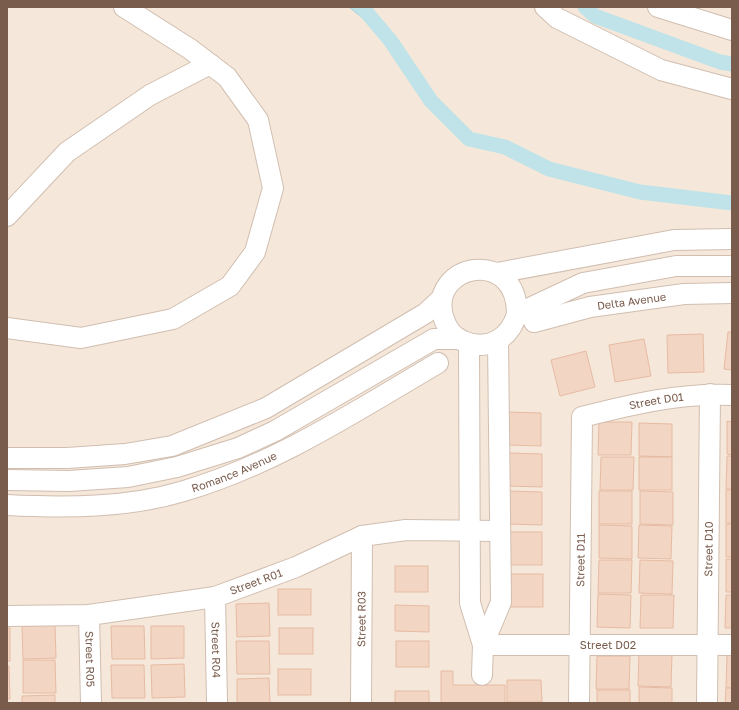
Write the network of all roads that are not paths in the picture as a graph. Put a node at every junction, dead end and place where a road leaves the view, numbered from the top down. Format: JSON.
{"nodes":[{"id":1,"x":124,"y":7,"type":"edge"},
{"id":2,"x":545,"y":7,"type":"edge"},
{"id":3,"x":658,"y":7,"type":"edge"},
{"id":4,"x":732,"y":30,"type":"edge"},
{"id":5,"x":210,"y":64,"type":"junction"},
{"id":6,"x":732,"y":89,"type":"edge"},
{"id":7,"x":7,"y":216,"type":"edge"},
{"id":8,"x":732,"y":239,"type":"edge"},
{"id":9,"x":732,"y":266,"type":"edge"},
{"id":10,"x":497,"y":273,"type":"junction"},
{"id":11,"x":583,"y":283,"type":"junction"},
{"id":12,"x":732,"y":293,"type":"edge"},
{"id":13,"x":442,"y":298,"type":"junction"},
{"id":14,"x":590,"y":307,"type":"junction"},
{"id":15,"x":526,"y":318,"type":"junction"},
{"id":16,"x":7,"y":328,"type":"edge"},
{"id":17,"x":498,"y":341,"type":"junction"},
{"id":18,"x":464,"y":342,"type":"junction"},
{"id":19,"x":438,"y":363,"type":"dead end"},
{"id":20,"x":377,"y":372,"type":"junction"},
{"id":21,"x":392,"y":390,"type":"junction"},
{"id":22,"x":710,"y":394,"type":"junction"},
{"id":23,"x":732,"y":395,"type":"edge"},
{"id":24,"x":582,"y":417,"type":"joint"},
{"id":25,"x":7,"y":458,"type":"edge"},
{"id":26,"x":7,"y":480,"type":"edge"},
{"id":27,"x":7,"y":505,"type":"edge"},
{"id":28,"x":470,"y":531,"type":"junction"},
{"id":29,"x":500,"y":531,"type":"junction"},
{"id":30,"x":362,"y":536,"type":"junction"},
{"id":31,"x":215,"y":597,"type":"junction"},
{"id":32,"x":89,"y":615,"type":"junction"},
{"id":33,"x":7,"y":616,"type":"edge"},
{"id":34,"x":580,"y":644,"type":"junction"},
{"id":35,"x":483,"y":645,"type":"junction"},
{"id":36,"x":708,"y":645,"type":"junction"},
{"id":37,"x":732,"y":645,"type":"edge"},
{"id":38,"x":482,"y":675,"type":"dead end"},
{"id":39,"x":92,"y":703,"type":"edge"},
{"id":40,"x":217,"y":703,"type":"edge"},
{"id":41,"x":361,"y":703,"type":"edge"},
{"id":42,"x":579,"y":703,"type":"edge"},
{"id":43,"x":708,"y":703,"type":"edge"}],
"edges":[{"from":1,"to":5,"type":"street"},
{"from":2,"to":6,"type":"street"},
{"from":3,"to":4,"type":"street"},
{"from":5,"to":7,"type":"street"},
{"from":5,"to":16,"type":"street"},
{"from":8,"to":10,"type":"street"},
{"from":9,"to":11,"type":"street"},
{"from":10,"to":13,"type":"street"},
{"from":10,"to":15,"type":"street"},
{"from":11,"to":14,"type":"street"},
{"from":11,"to":15,"type":"street"},
{"from":12,"to":14,"type":"street","name":"Delta Avenue"},
{"from":13,"to":18,"type":"street"},
{"from":13,"to":25,"type":"street"},
{"from":14,"to":15,"type":"street","name":"Delta Avenue"},
{"from":15,"to":17,"type":"street"},
{"from":17,"to":18,"type":"street"},
{"from":17,"to":29,"type":"street"},
{"from":18,"to":20,"type":"street"},
{"from":18,"to":28,"type":"street"},
{"from":19,"to":21,"type":"street","name":"Romance Avenue"},
{"from":20,"to":21,"type":"street"},
{"from":20,"to":26,"type":"street"},
{"from":21,"to":27,"type":"street","name":"Romance Avenue"},
{"from":22,"to":23,"type":"street","name":"Street D01"},
{"from":22,"to":24,"type":"street","name":"Street D01"},
{"from":22,"to":36,"type":"street","name":"Street D10"},
{"from":24,"to":34,"type":"street","name":"Street D11"},
{"from":28,"to":29,"type":"street","name":"Street R01"},
{"from":28,"to":30,"type":"street","name":"Street R01"},
{"from":28,"to":35,"type":"street"},
{"from":29,"to":35,"type":"street"},
{"from":30,"to":31,"type":"street","name":"Street R01"},
{"from":30,"to":41,"type":"street","name":"Street R03"},
{"from":31,"to":32,"type":"street","name":"Street R01"},
{"from":31,"to":40,"type":"street","name":"Street R04"},
{"from":32,"to":33,"type":"street","name":"Street R01"},
{"from":32,"to":39,"type":"street","name":"Street R05"},
{"from":34,"to":35,"type":"street","name":"Street D02"},
{"from":34,"to":36,"type":"street","name":"Street D02"},
{"from":34,"to":42,"type":"street","name":"Street D11"},
{"from":35,"to":38,"type":"street"},
{"from":36,"to":37,"type":"street","name":"Street D02"},
{"from":36,"to":43,"type":"street","name":"Street D10"}]}
